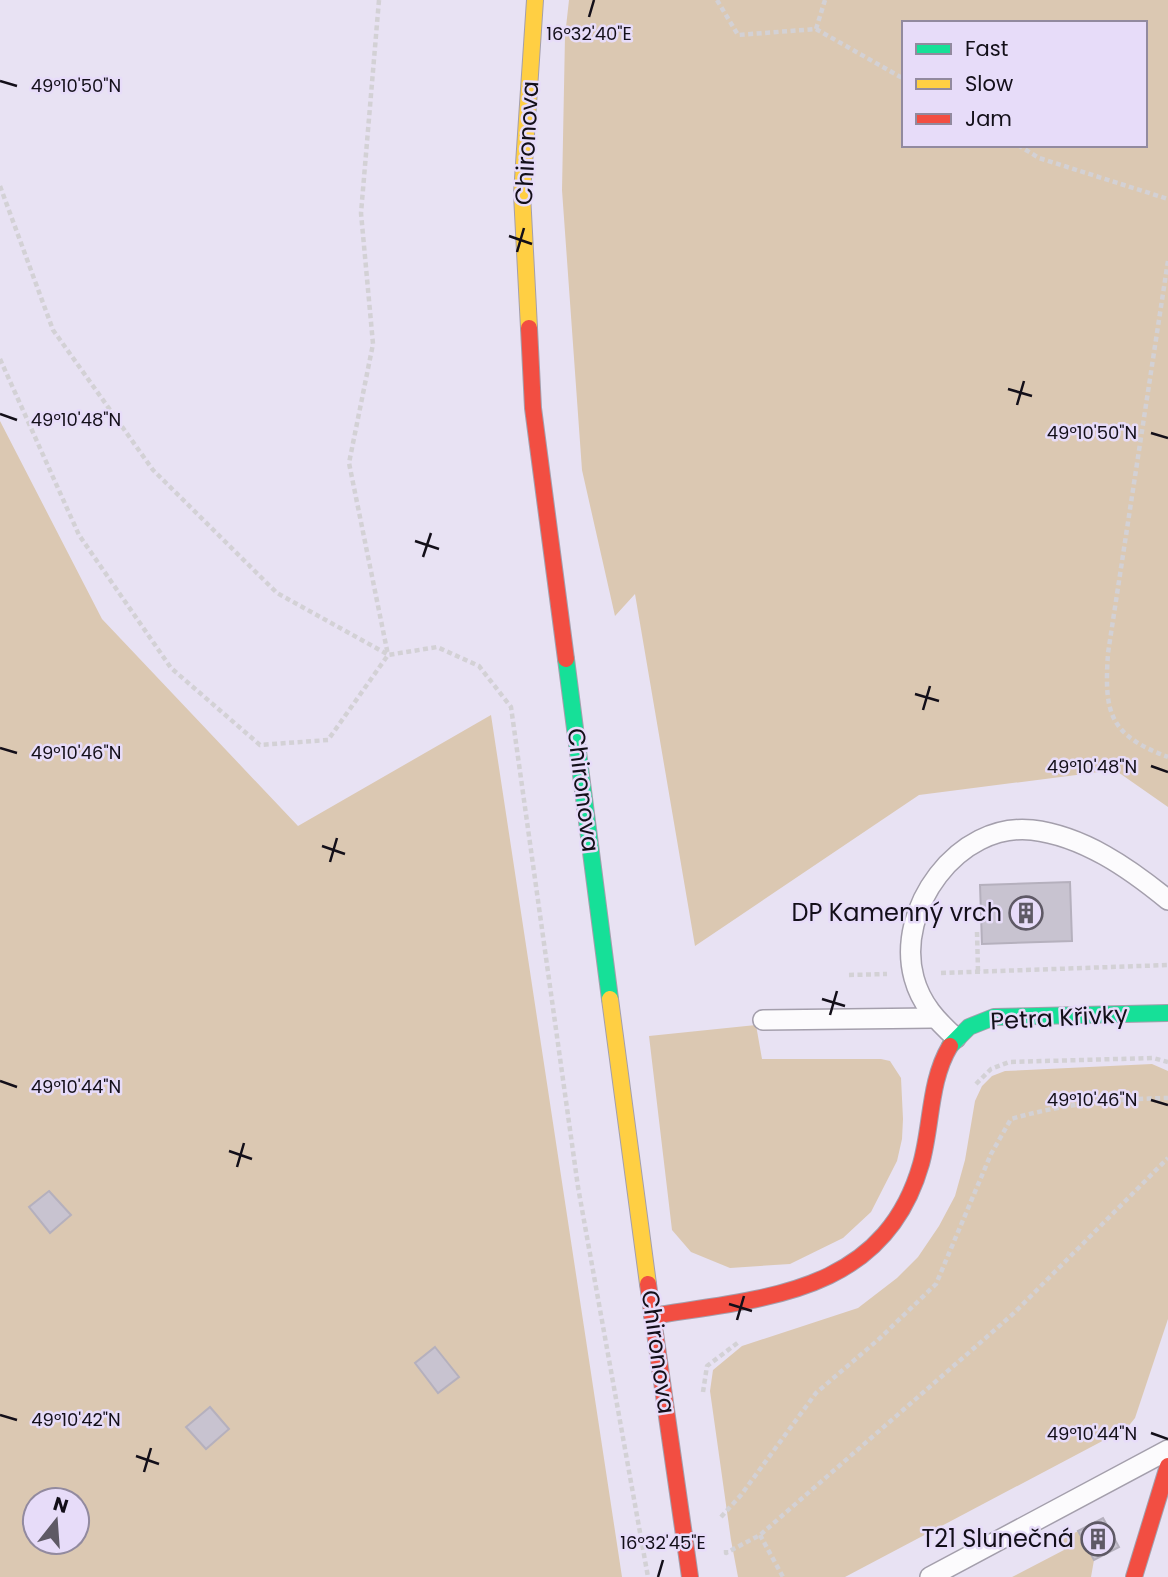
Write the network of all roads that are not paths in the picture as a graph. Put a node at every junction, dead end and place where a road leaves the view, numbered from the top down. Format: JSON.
{"nodes":[{"id":1,"x":535,"y":0,"type":"edge"},
{"id":2,"x":1168,"y":900,"type":"edge"},
{"id":3,"x":1168,"y":1013,"type":"edge"},
{"id":4,"x":933,"y":1018,"type":"junction"},
{"id":5,"x":763,"y":1020,"type":"dead end"},
{"id":6,"x":956,"y":1038,"type":"junction"},
{"id":7,"x":652,"y":1316,"type":"junction"},
{"id":8,"x":1168,"y":1450,"type":"edge"},
{"id":9,"x":1168,"y":1466,"type":"edge"},
{"id":10,"x":690,"y":1577,"type":"edge"},
{"id":11,"x":930,"y":1577,"type":"edge"},
{"id":12,"x":1134,"y":1577,"type":"edge"}],
"edges":[{"from":1,"to":7,"type":"street","name":"Chironova"},
{"from":2,"to":4,"type":"lane"},
{"from":3,"to":6,"type":"street","name":"Petra Křivky"},
{"from":4,"to":5,"type":"lane"},
{"from":4,"to":6,"type":"lane"},
{"from":6,"to":7,"type":"street"},
{"from":7,"to":10,"type":"street","name":"Chironova"},
{"from":8,"to":11,"type":"lane"},
{"from":9,"to":12,"type":"street"}]}
